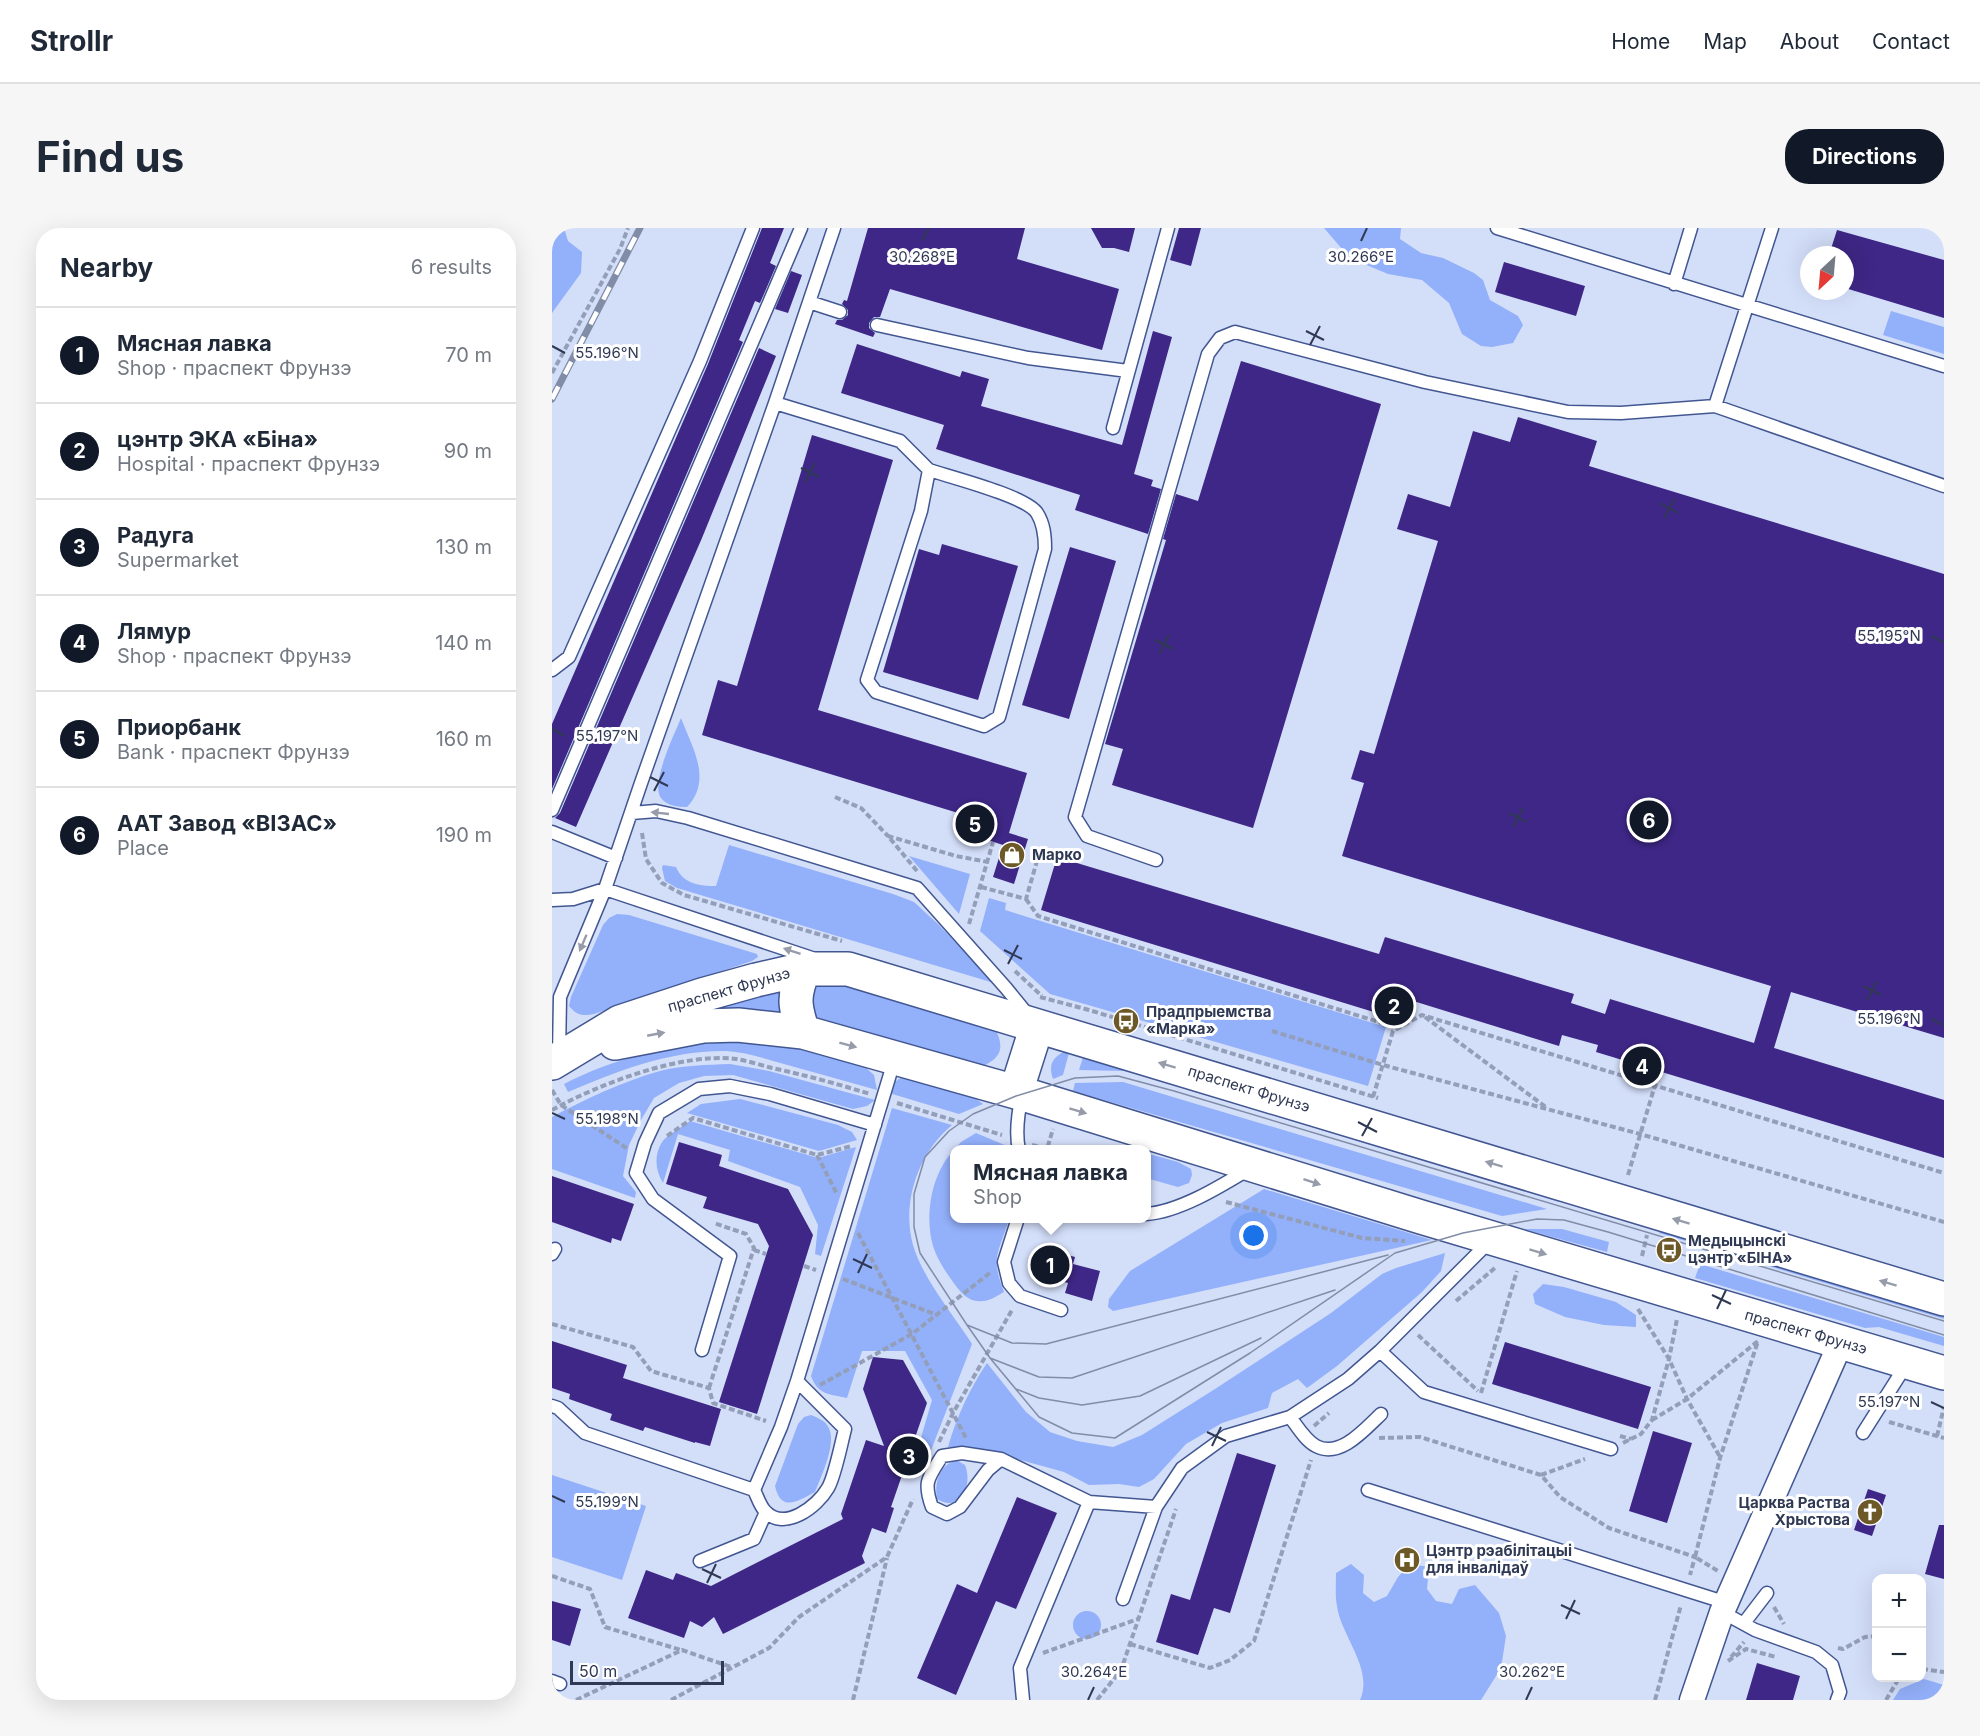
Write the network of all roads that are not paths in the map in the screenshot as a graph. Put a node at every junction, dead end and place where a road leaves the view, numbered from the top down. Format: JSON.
{"nodes":[{"id":1,"x":753,"y":228,"type":"edge"},
{"id":2,"x":801,"y":228,"type":"edge"},
{"id":3,"x":834,"y":228,"type":"edge"},
{"id":4,"x":1168,"y":228,"type":"edge"},
{"id":5,"x":1497,"y":228,"type":"edge"},
{"id":6,"x":1691,"y":228,"type":"edge"},
{"id":7,"x":1772,"y":228,"type":"edge"},
{"id":8,"x":1674,"y":284,"type":"junction"},
{"id":9,"x":809,"y":302,"type":"junction"},
{"id":10,"x":1748,"y":307,"type":"junction"},
{"id":11,"x":840,"y":312,"type":"dead end"},
{"id":12,"x":877,"y":325,"type":"dead end"},
{"id":13,"x":1944,"y":366,"type":"edge"},
{"id":14,"x":1128,"y":370,"type":"junction"},
{"id":15,"x":775,"y":403,"type":"junction"},
{"id":16,"x":1716,"y":405,"type":"junction"},
{"id":17,"x":1113,"y":429,"type":"dead end"},
{"id":18,"x":929,"y":470,"type":"junction"},
{"id":19,"x":1944,"y":486,"type":"edge"},
{"id":20,"x":552,"y":670,"type":"edge"},
{"id":21,"x":552,"y":810,"type":"edge"},
{"id":22,"x":638,"y":813,"type":"junction"},
{"id":23,"x":552,"y":832,"type":"edge"},
{"id":24,"x":616,"y":858,"type":"junction"},
{"id":25,"x":1156,"y":860,"type":"dead end"},
{"id":26,"x":605,"y":889,"type":"junction"},
{"id":27,"x":552,"y":900,"type":"edge"},
{"id":28,"x":846,"y":956,"type":"junction"},
{"id":29,"x":804,"y":969,"type":"junction"},
{"id":30,"x":1037,"y":1026,"type":"junction"},
{"id":31,"x":803,"y":1032,"type":"junction"},
{"id":32,"x":895,"y":1058,"type":"junction"},
{"id":33,"x":554,"y":1071,"type":"edge"},
{"id":34,"x":1019,"y":1093,"type":"junction"},
{"id":35,"x":875,"y":1125,"type":"junction"},
{"id":36,"x":1018,"y":1145,"type":"edge"},
{"id":37,"x":1256,"y":1165,"type":"junction"},
{"id":38,"x":1151,"y":1213,"type":"edge"},
{"id":39,"x":1016,"y":1223,"type":"edge"},
{"id":40,"x":1496,"y":1252,"type":"junction"},
{"id":41,"x":1944,"y":1299,"type":"edge"},
{"id":42,"x":1061,"y":1310,"type":"dead end"},
{"id":43,"x":1841,"y":1342,"type":"junction"},
{"id":44,"x":702,"y":1350,"type":"dead end"},
{"id":45,"x":1380,"y":1351,"type":"junction"},
{"id":46,"x":1908,"y":1362,"type":"junction"},
{"id":47,"x":1944,"y":1373,"type":"edge"},
{"id":48,"x":796,"y":1381,"type":"junction"},
{"id":49,"x":552,"y":1406,"type":"edge"},
{"id":50,"x":1381,"y":1414,"type":"dead end"},
{"id":51,"x":1290,"y":1417,"type":"junction"},
{"id":52,"x":1863,"y":1432,"type":"dead end"},
{"id":53,"x":1611,"y":1449,"type":"road end"},
{"id":54,"x":1001,"y":1459,"type":"junction"},
{"id":55,"x":754,"y":1490,"type":"junction"},
{"id":56,"x":1368,"y":1490,"type":"dead end"},
{"id":57,"x":1089,"y":1502,"type":"junction"},
{"id":58,"x":1156,"y":1507,"type":"junction"},
{"id":59,"x":766,"y":1512,"type":"junction"},
{"id":60,"x":700,"y":1561,"type":"dead end"},
{"id":61,"x":1767,"y":1593,"type":"dead end"},
{"id":62,"x":1123,"y":1599,"type":"dead end"},
{"id":63,"x":1728,"y":1599,"type":"junction"},
{"id":64,"x":1744,"y":1623,"type":"junction"},
{"id":65,"x":1023,"y":1700,"type":"edge"},
{"id":66,"x":1692,"y":1700,"type":"edge"},
{"id":67,"x":1837,"y":1700,"type":"edge"}],
"edges":[{"from":1,"to":20,"type":"lane"},
{"from":2,"to":21,"type":"lane"},
{"from":3,"to":9,"type":"lane"},
{"from":4,"to":14,"type":"lane"},
{"from":5,"to":8,"type":"lane"},
{"from":6,"to":8,"type":"lane"},
{"from":7,"to":10,"type":"lane"},
{"from":8,"to":10,"type":"lane"},
{"from":9,"to":11,"type":"lane"},
{"from":9,"to":15,"type":"lane"},
{"from":10,"to":13,"type":"lane"},
{"from":10,"to":16,"type":"lane"},
{"from":12,"to":14,"type":"lane"},
{"from":14,"to":17,"type":"lane"},
{"from":15,"to":18,"type":"lane"},
{"from":15,"to":22,"type":"lane"},
{"from":16,"to":19,"type":"lane"},
{"from":16,"to":25,"type":"lane"},
{"from":18,"to":18,"type":"lane"},
{"from":22,"to":24,"type":"lane"},
{"from":30,"to":22,"type":"lane","one_way":true},
{"from":23,"to":24,"type":"lane"},
{"from":24,"to":26,"type":"lane"},
{"from":26,"to":27,"type":"lane"},
{"from":28,"to":26,"type":"lane","one_way":true},
{"from":26,"to":33,"type":"lane","one_way":true},
{"from":28,"to":29,"type":"main road","name":"праспект Фрунзэ"},
{"from":28,"to":30,"type":"main road","name":"праспект Фрунзэ"},
{"from":29,"to":31,"type":"main road"},
{"from":29,"to":33,"type":"main road","name":"праспект Фрунзэ"},
{"from":30,"to":34,"type":"main road"},
{"from":41,"to":30,"type":"main road","name":"праспект Фрунзэ","one_way":true},
{"from":31,"to":32,"type":"main road","name":"праспект Фрунзэ","one_way":true},
{"from":33,"to":31,"type":"main road","name":"праспект Фрунзэ","one_way":true},
{"from":32,"to":34,"type":"main road","name":"праспект Фрунзэ"},
{"from":32,"to":35,"type":"lane"},
{"from":34,"to":36,"type":"lane"},
{"from":34,"to":37,"type":"main road","name":"праспект Фрунзэ","one_way":true},
{"from":35,"to":44,"type":"lane"},
{"from":35,"to":48,"type":"lane"},
{"from":37,"to":38,"type":"lane"},
{"from":37,"to":40,"type":"main road","name":"праспект Фрунзэ","one_way":true},
{"from":39,"to":42,"type":"lane"},
{"from":40,"to":43,"type":"main road","name":"праспект Фрунзэ","one_way":true},
{"from":40,"to":45,"type":"lane"},
{"from":43,"to":46,"type":"main road","name":"праспект Фрунзэ"},
{"from":43,"to":63,"type":"street"},
{"from":45,"to":51,"type":"lane"},
{"from":45,"to":53,"type":"lane"},
{"from":46,"to":47,"type":"main road","name":"праспект Фрунзэ"},
{"from":46,"to":52,"type":"lane"},
{"from":48,"to":55,"type":"lane"},
{"from":48,"to":59,"type":"lane"},
{"from":49,"to":55,"type":"lane"},
{"from":50,"to":51,"type":"lane"},
{"from":51,"to":58,"type":"lane"},
{"from":54,"to":54,"type":"lane"},
{"from":54,"to":57,"type":"lane"},
{"from":55,"to":59,"type":"lane"},
{"from":56,"to":63,"type":"lane"},
{"from":57,"to":58,"type":"lane"},
{"from":57,"to":65,"type":"lane"},
{"from":58,"to":62,"type":"lane"},
{"from":59,"to":60,"type":"lane"},
{"from":61,"to":64,"type":"lane"},
{"from":63,"to":64,"type":"lane"},
{"from":63,"to":66,"type":"street"},
{"from":64,"to":67,"type":"lane"}]}
